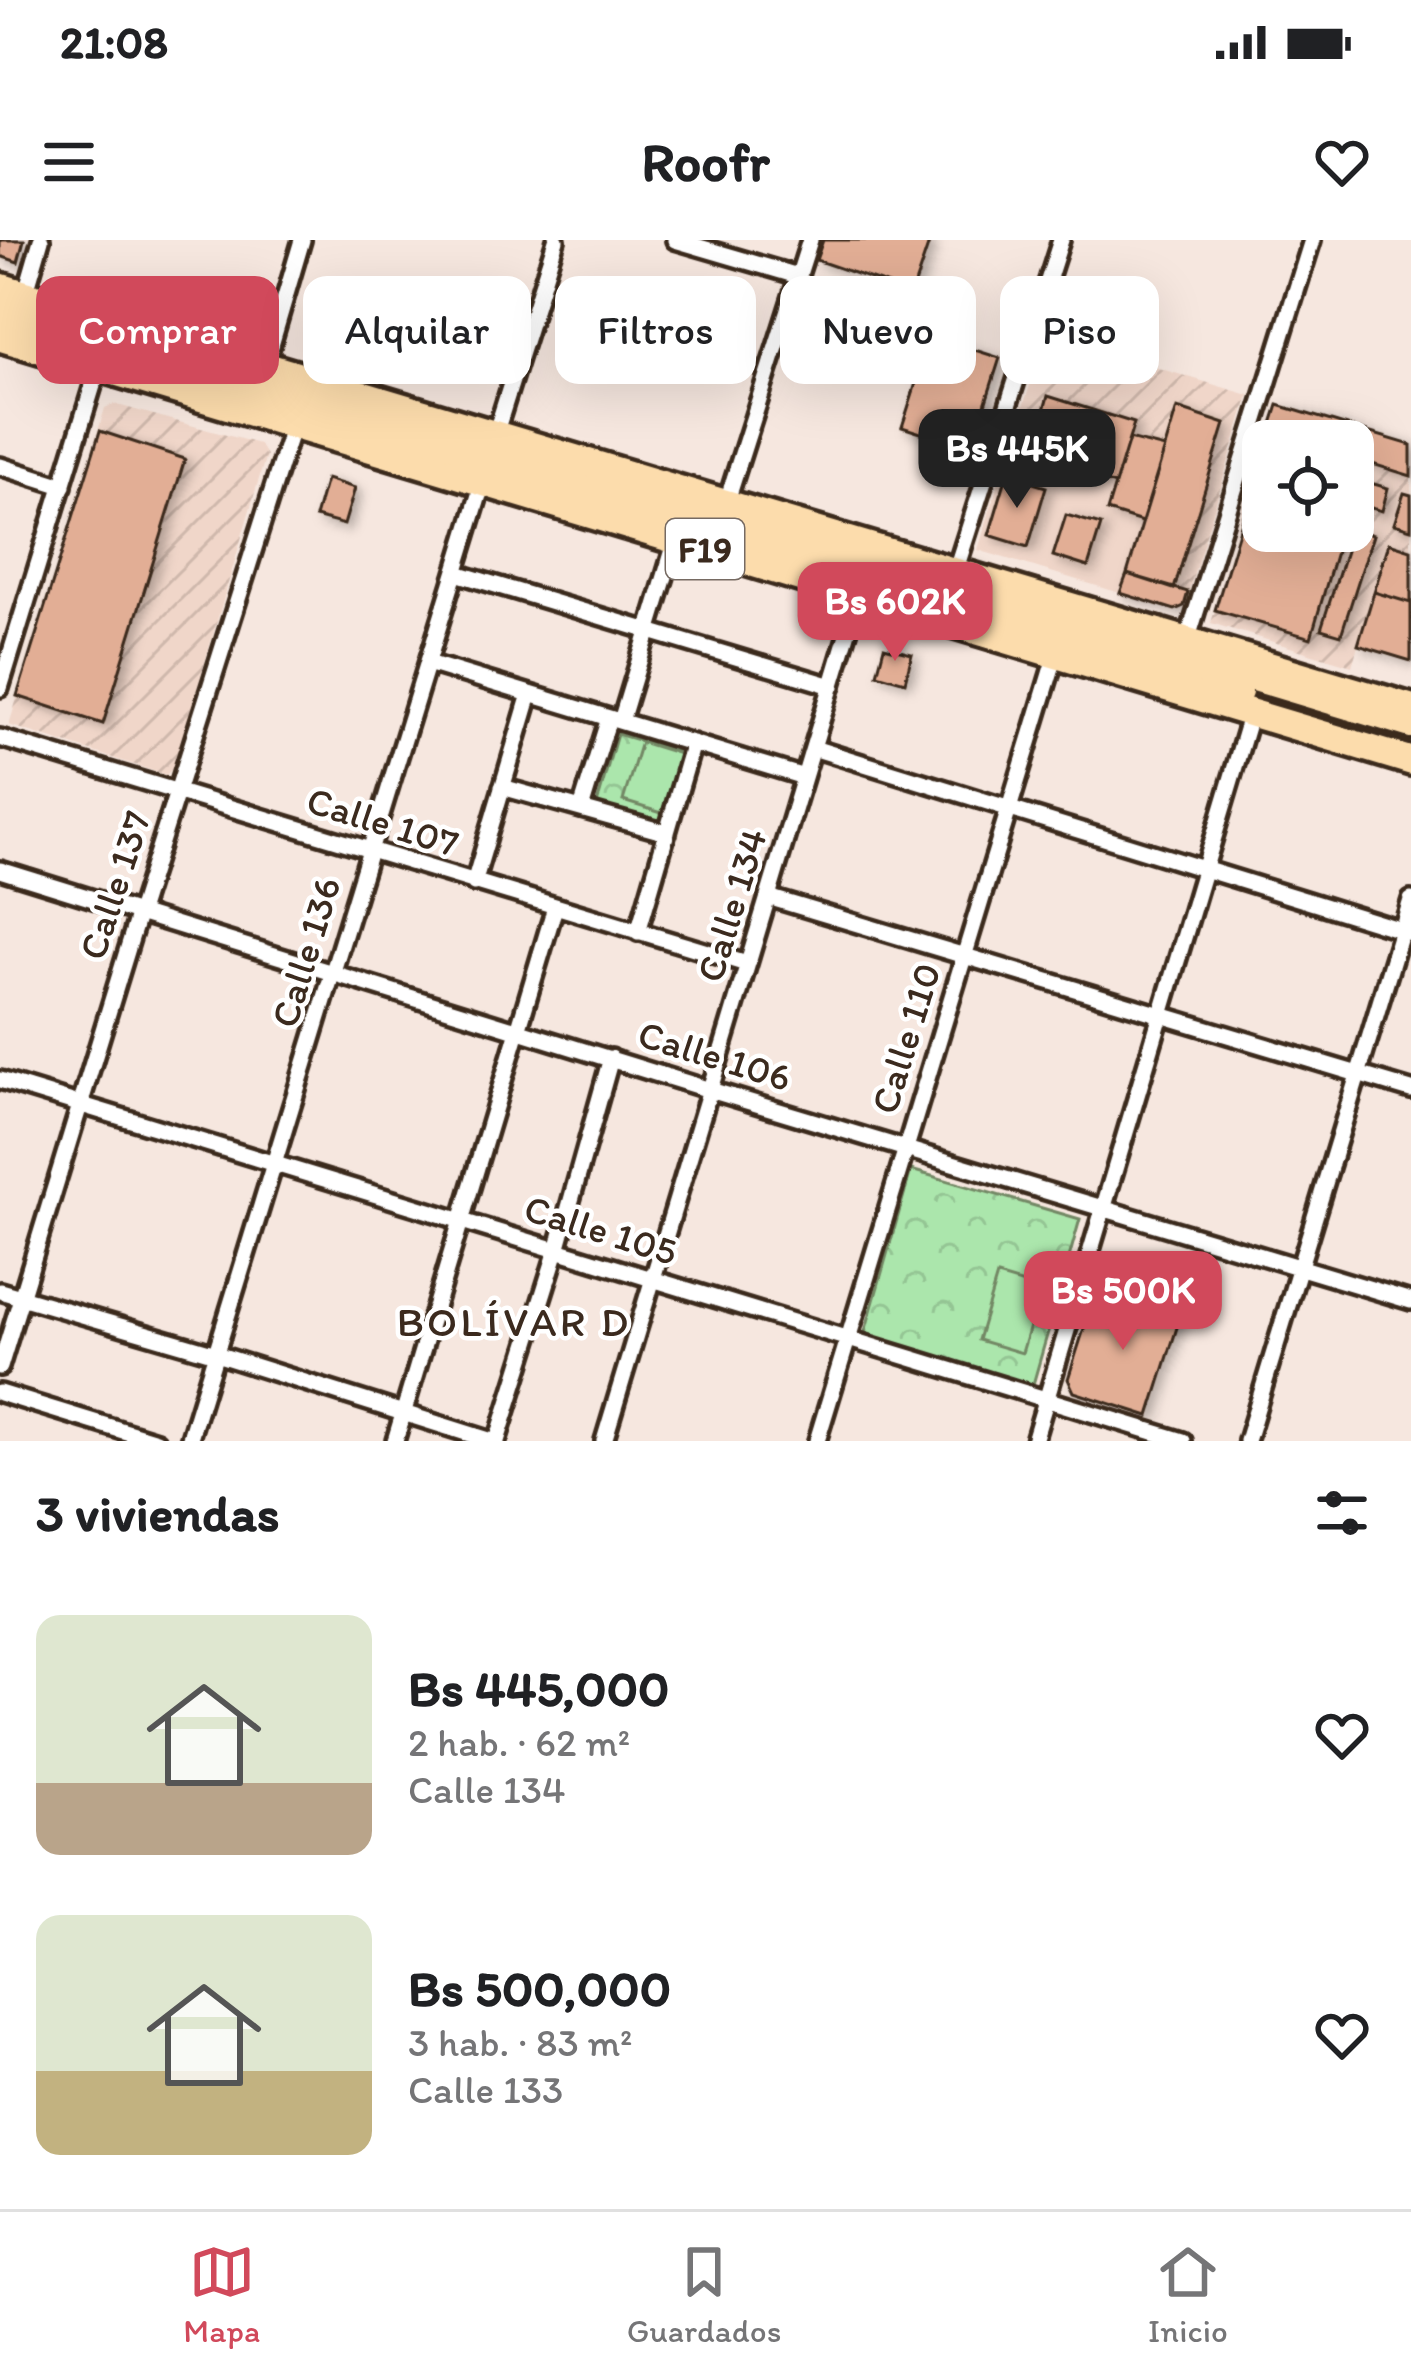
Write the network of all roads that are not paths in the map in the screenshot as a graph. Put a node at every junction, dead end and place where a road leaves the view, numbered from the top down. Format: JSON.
{"nodes":[{"id":1,"x":41,"y":240,"type":"edge"},
{"id":2,"x":302,"y":240,"type":"edge"},
{"id":3,"x":556,"y":240,"type":"edge"},
{"id":4,"x":675,"y":240,"type":"edge"},
{"id":5,"x":810,"y":240,"type":"edge"},
{"id":6,"x":1061,"y":240,"type":"edge"},
{"id":7,"x":1312,"y":240,"type":"edge"},
{"id":8,"x":798,"y":276,"type":"joint"},
{"id":9,"x":8,"y":295,"type":"edge"},
{"id":10,"x":279,"y":318,"type":"edge"},
{"id":11,"x":0,"y":322,"type":"edge"},
{"id":12,"x":780,"y":333,"type":"edge"},
{"id":13,"x":0,"y":337,"type":"edge"},
{"id":14,"x":36,"y":348,"type":"edge"},
{"id":15,"x":279,"y":370,"type":"edge"},
{"id":16,"x":94,"y":384,"type":"edge"},
{"id":17,"x":158,"y":384,"type":"edge"},
{"id":18,"x":293,"y":425,"type":"junction"},
{"id":19,"x":495,"y":435,"type":"junction"},
{"id":20,"x":0,"y":466,"type":"edge"},
{"id":21,"x":483,"y":482,"type":"junction"},
{"id":22,"x":63,"y":485,"type":"junction"},
{"id":23,"x":726,"y":504,"type":"junction"},
{"id":24,"x":676,"y":540,"type":"junction"},
{"id":25,"x":956,"y":572,"type":"junction"},
{"id":26,"x":456,"y":573,"type":"junction"},
{"id":27,"x":859,"y":595,"type":"junction"},
{"id":28,"x":648,"y":632,"type":"junction"},
{"id":29,"x":1187,"y":641,"type":"junction"},
{"id":30,"x":1056,"y":654,"type":"junction"},
{"id":31,"x":428,"y":663,"type":"junction"},
{"id":32,"x":3,"y":668,"type":"edge"},
{"id":33,"x":832,"y":686,"type":"junction"},
{"id":34,"x":0,"y":688,"type":"edge"},
{"id":35,"x":530,"y":694,"type":"junction"},
{"id":36,"x":1411,"y":708,"type":"edge"},
{"id":37,"x":1251,"y":713,"type":"junction"},
{"id":38,"x":615,"y":719,"type":"junction"},
{"id":39,"x":1411,"y":726,"type":"edge"},
{"id":40,"x":0,"y":738,"type":"edge"},
{"id":41,"x":693,"y":743,"type":"junction"},
{"id":42,"x":1411,"y":743,"type":"edge"},
{"id":43,"x":813,"y":748,"type":"junction"},
{"id":44,"x":1411,"y":761,"type":"edge"},
{"id":45,"x":804,"y":777,"type":"junction"},
{"id":46,"x":502,"y":787,"type":"junction"},
{"id":47,"x":178,"y":791,"type":"junction"},
{"id":48,"x":581,"y":809,"type":"junction"},
{"id":49,"x":1009,"y":809,"type":"junction"},
{"id":50,"x":667,"y":833,"type":"junction"},
{"id":51,"x":370,"y":853,"type":"junction"},
{"id":52,"x":1204,"y":869,"type":"junction"},
{"id":53,"x":0,"y":870,"type":"edge"},
{"id":54,"x":474,"y":883,"type":"junction"},
{"id":55,"x":768,"y":897,"type":"junction"},
{"id":56,"x":1411,"y":900,"type":"edge"},
{"id":57,"x":555,"y":908,"type":"junction"},
{"id":58,"x":139,"y":912,"type":"junction"},
{"id":59,"x":638,"y":932,"type":"junction"},
{"id":60,"x":1406,"y":932,"type":"edge"},
{"id":61,"x":964,"y":956,"type":"junction"},
{"id":62,"x":747,"y":964,"type":"junction"},
{"id":63,"x":333,"y":972,"type":"junction"},
{"id":64,"x":1161,"y":1015,"type":"junction"},
{"id":65,"x":519,"y":1029,"type":"junction"},
{"id":66,"x":611,"y":1058,"type":"junction"},
{"id":67,"x":1358,"y":1074,"type":"junction"},
{"id":68,"x":0,"y":1080,"type":"edge"},
{"id":69,"x":710,"y":1090,"type":"junction"},
{"id":70,"x":1411,"y":1090,"type":"edge"},
{"id":71,"x":81,"y":1104,"type":"junction"},
{"id":72,"x":906,"y":1147,"type":"junction"},
{"id":73,"x":274,"y":1164,"type":"junction"},
{"id":74,"x":1103,"y":1207,"type":"junction"},
{"id":75,"x":461,"y":1221,"type":"junction"},
{"id":76,"x":557,"y":1250,"type":"junction"},
{"id":77,"x":1300,"y":1268,"type":"junction"},
{"id":78,"x":652,"y":1279,"type":"junction"},
{"id":79,"x":0,"y":1291,"type":"edge"},
{"id":80,"x":21,"y":1298,"type":"junction"},
{"id":81,"x":1411,"y":1301,"type":"edge"},
{"id":82,"x":848,"y":1339,"type":"junction"},
{"id":83,"x":216,"y":1354,"type":"junction"},
{"id":84,"x":0,"y":1366,"type":"edge"},
{"id":85,"x":0,"y":1393,"type":"edge"},
{"id":86,"x":1046,"y":1399,"type":"junction"},
{"id":87,"x":404,"y":1412,"type":"junction"},
{"id":88,"x":156,"y":1441,"type":"edge"},
{"id":89,"x":189,"y":1441,"type":"edge"},
{"id":90,"x":395,"y":1441,"type":"edge"},
{"id":91,"x":495,"y":1441,"type":"edge"},
{"id":92,"x":604,"y":1441,"type":"edge"},
{"id":93,"x":817,"y":1441,"type":"edge"},
{"id":94,"x":1034,"y":1441,"type":"edge"},
{"id":95,"x":1183,"y":1441,"type":"edge"},
{"id":96,"x":1247,"y":1441,"type":"edge"}],
"edges":[{"from":1,"to":9,"type":"street"},
{"from":2,"to":10,"type":"street"},
{"from":3,"to":19,"type":"street"},
{"from":4,"to":8,"type":"street"},
{"from":5,"to":8,"type":"street"},
{"from":6,"to":25,"type":"street"},
{"from":7,"to":29,"type":"street"},
{"from":9,"to":39,"type":"main road","number":"F19"},
{"from":11,"to":42,"type":"main road","number":"F19"},
{"from":12,"to":23,"type":"street"},
{"from":13,"to":14,"type":"highway","number":"F19"},
{"from":15,"to":19,"type":"highway","number":"F19"},
{"from":16,"to":22,"type":"street"},
{"from":17,"to":18,"type":"highway","number":"F19"},
{"from":18,"to":21,"type":"highway","number":"F19"},
{"from":18,"to":47,"type":"street","name":"Calle 137"},
{"from":19,"to":23,"type":"highway","number":"F19"},
{"from":20,"to":22,"type":"street"},
{"from":21,"to":24,"type":"highway","number":"F19"},
{"from":21,"to":26,"type":"street","name":"Calle 136"},
{"from":22,"to":32,"type":"street"},
{"from":23,"to":25,"type":"highway","number":"F19"},
{"from":24,"to":27,"type":"highway","number":"F19"},
{"from":24,"to":28,"type":"street"},
{"from":25,"to":29,"type":"highway","number":"F19"},
{"from":26,"to":28,"type":"street"},
{"from":26,"to":31,"type":"street","name":"Calle 136"},
{"from":27,"to":30,"type":"highway","number":"F19"},
{"from":27,"to":33,"type":"street","name":"Calle 134"},
{"from":28,"to":33,"type":"street"},
{"from":28,"to":38,"type":"street"},
{"from":29,"to":36,"type":"highway","number":"F19"},
{"from":30,"to":37,"type":"highway","number":"F19"},
{"from":30,"to":49,"type":"street","name":"Calle 110"},
{"from":31,"to":35,"type":"street"},
{"from":31,"to":51,"type":"street","name":"Calle 136"},
{"from":32,"to":34,"type":"street"},
{"from":33,"to":43,"type":"street","name":"Calle 134"},
{"from":35,"to":38,"type":"street"},
{"from":35,"to":46,"type":"street"},
{"from":37,"to":44,"type":"highway","number":"F19"},
{"from":37,"to":52,"type":"street"},
{"from":38,"to":41,"type":"street"},
{"from":38,"to":48,"type":"street"},
{"from":40,"to":47,"type":"street","name":"Calle 107"},
{"from":41,"to":45,"type":"street"},
{"from":41,"to":50,"type":"street"},
{"from":43,"to":45,"type":"street","name":"Calle 134"},
{"from":43,"to":49,"type":"street"},
{"from":45,"to":55,"type":"street","name":"Calle 134"},
{"from":46,"to":48,"type":"street"},
{"from":46,"to":54,"type":"street"},
{"from":47,"to":51,"type":"street","name":"Calle 107"},
{"from":47,"to":58,"type":"street","name":"Calle 137"},
{"from":48,"to":50,"type":"street"},
{"from":49,"to":52,"type":"street"},
{"from":49,"to":61,"type":"street","name":"Calle 110"},
{"from":50,"to":59,"type":"street"},
{"from":51,"to":54,"type":"street","name":"Calle 107"},
{"from":51,"to":63,"type":"street","name":"Calle 136"},
{"from":52,"to":60,"type":"street"},
{"from":52,"to":64,"type":"street"},
{"from":53,"to":58,"type":"street","name":"Calle 106"},
{"from":54,"to":57,"type":"street","name":"Calle 107"},
{"from":55,"to":61,"type":"street"},
{"from":55,"to":62,"type":"street","name":"Calle 134"},
{"from":56,"to":60,"type":"street"},
{"from":57,"to":59,"type":"street","name":"Calle 107"},
{"from":57,"to":65,"type":"street"},
{"from":58,"to":63,"type":"street","name":"Calle 106"},
{"from":58,"to":71,"type":"street","name":"Calle 137"},
{"from":59,"to":62,"type":"street","name":"Calle 107"},
{"from":60,"to":67,"type":"street"},
{"from":61,"to":64,"type":"street"},
{"from":61,"to":72,"type":"street","name":"Calle 110"},
{"from":62,"to":69,"type":"street","name":"Calle 134"},
{"from":63,"to":65,"type":"street","name":"Calle 106"},
{"from":63,"to":73,"type":"street","name":"Calle 136"},
{"from":64,"to":67,"type":"street"},
{"from":64,"to":74,"type":"street"},
{"from":65,"to":66,"type":"street","name":"Calle 106"},
{"from":65,"to":75,"type":"street"},
{"from":66,"to":69,"type":"street","name":"Calle 106"},
{"from":66,"to":76,"type":"street"},
{"from":67,"to":70,"type":"street"},
{"from":67,"to":77,"type":"street"},
{"from":68,"to":71,"type":"street","name":"Calle 105"},
{"from":69,"to":72,"type":"street","name":"Calle 106"},
{"from":69,"to":78,"type":"street","name":"Calle 134"},
{"from":71,"to":73,"type":"street","name":"Calle 105"},
{"from":71,"to":80,"type":"street","name":"Calle 137"},
{"from":72,"to":74,"type":"street","name":"Calle 106"},
{"from":72,"to":82,"type":"street","name":"Calle 110"},
{"from":73,"to":75,"type":"street","name":"Calle 105"},
{"from":73,"to":83,"type":"street","name":"Calle 136"},
{"from":74,"to":77,"type":"street","name":"Calle 106"},
{"from":74,"to":86,"type":"street"},
{"from":75,"to":76,"type":"street","name":"Calle 105"},
{"from":75,"to":87,"type":"street"},
{"from":76,"to":78,"type":"street","name":"Calle 105"},
{"from":76,"to":91,"type":"street"},
{"from":77,"to":81,"type":"street","name":"Calle 106"},
{"from":77,"to":96,"type":"street"},
{"from":78,"to":82,"type":"street","name":"Calle 105"},
{"from":78,"to":92,"type":"street","name":"Calle 134"},
{"from":79,"to":80,"type":"street"},
{"from":80,"to":83,"type":"street"},
{"from":80,"to":84,"type":"street","name":"Calle 137"},
{"from":82,"to":86,"type":"street","name":"Calle 105"},
{"from":82,"to":93,"type":"street","name":"Calle 110"},
{"from":83,"to":87,"type":"street"},
{"from":83,"to":89,"type":"street","name":"Calle 136"},
{"from":85,"to":88,"type":"street"},
{"from":86,"to":94,"type":"street"},
{"from":86,"to":95,"type":"street","name":"Calle 105"},
{"from":87,"to":90,"type":"street"},
{"from":87,"to":91,"type":"street"}]}
